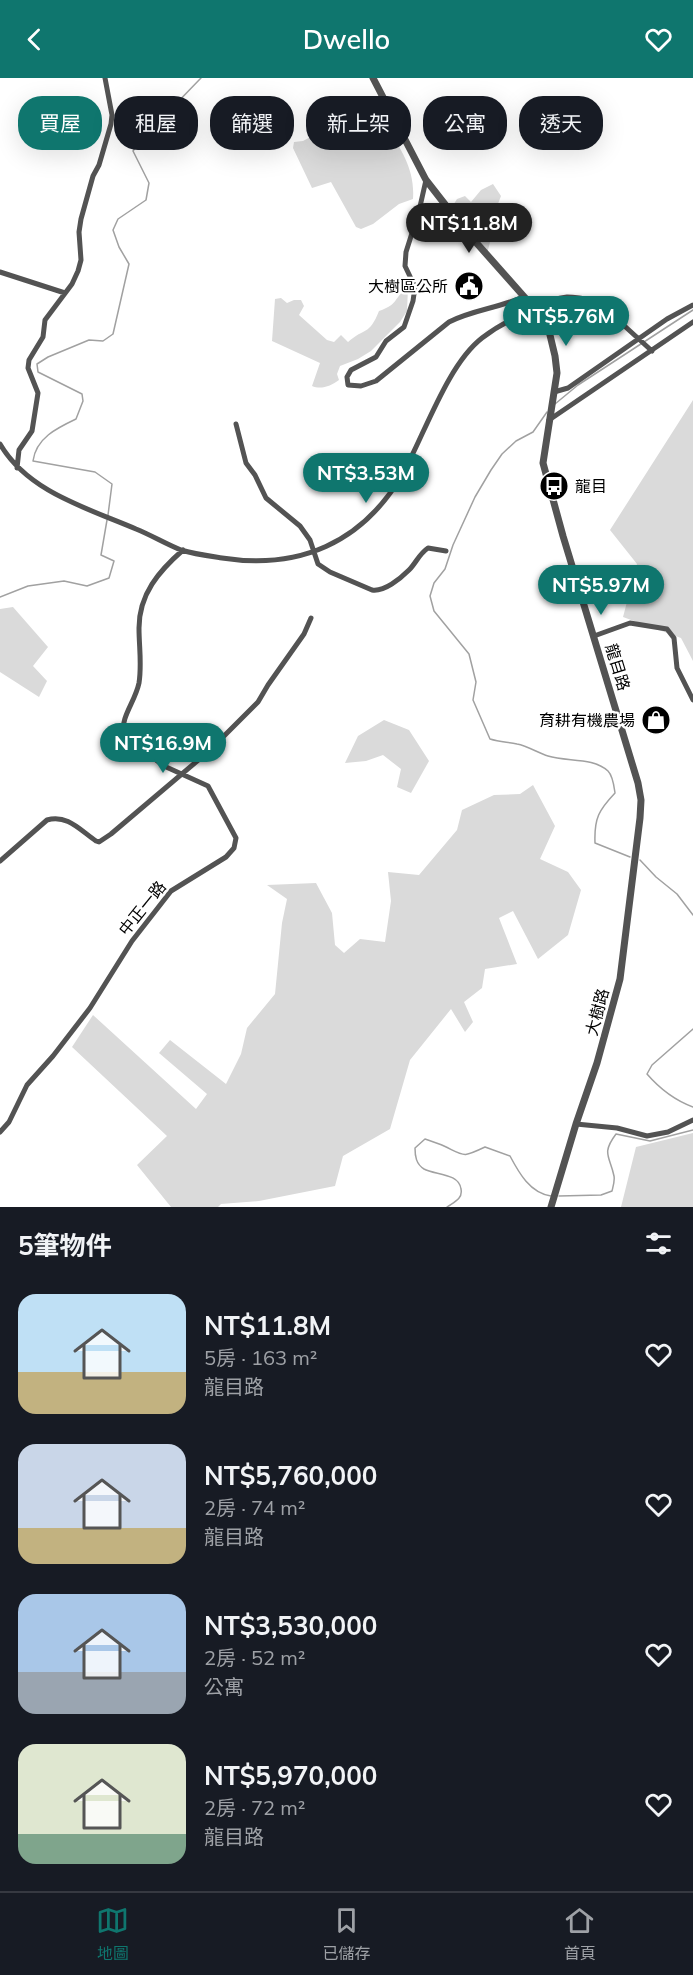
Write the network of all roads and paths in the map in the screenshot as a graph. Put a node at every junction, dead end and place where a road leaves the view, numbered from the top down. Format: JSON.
{"nodes":[{"id":1,"x":105,"y":78,"type":"edge"},
{"id":2,"x":373,"y":78,"type":"edge"},
{"id":3,"x":426,"y":180,"type":"junction"},
{"id":4,"x":0,"y":272,"type":"edge"},
{"id":5,"x":65,"y":293,"type":"junction"},
{"id":6,"x":523,"y":297,"type":"junction"},
{"id":7,"x":693,"y":304,"type":"edge"},
{"id":8,"x":535,"y":309,"type":"junction"},
{"id":9,"x":693,"y":322,"type":"edge"},
{"id":10,"x":641,"y":340,"type":"junction"},
{"id":11,"x":651,"y":349,"type":"junction"},
{"id":12,"x":554,"y":394,"type":"junction"},
{"id":13,"x":549,"y":420,"type":"junction"},
{"id":14,"x":236,"y":424,"type":"dead end"},
{"id":15,"x":0,"y":444,"type":"edge"},
{"id":16,"x":17,"y":468,"type":"junction"},
{"id":17,"x":183,"y":550,"type":"junction"},
{"id":18,"x":446,"y":551,"type":"dead end"},
{"id":19,"x":314,"y":552,"type":"junction"},
{"id":20,"x":311,"y":618,"type":"dead end"},
{"id":21,"x":594,"y":636,"type":"junction"},
{"id":22,"x":693,"y":700,"type":"edge"},
{"id":23,"x":182,"y":773,"type":"junction"},
{"id":24,"x":640,"y":818,"type":"joint"},
{"id":25,"x":0,"y":861,"type":"edge"},
{"id":26,"x":693,"y":1120,"type":"edge"},
{"id":27,"x":576,"y":1124,"type":"junction"},
{"id":28,"x":0,"y":1132,"type":"edge"},
{"id":29,"x":551,"y":1207,"type":"edge"}],
"edges":[{"from":1,"to":5,"type":"street"},
{"from":2,"to":3,"type":"street"},
{"from":3,"to":6,"type":"street"},
{"from":3,"to":6,"type":"street"},
{"from":4,"to":5,"type":"street"},
{"from":5,"to":16,"type":"street"},
{"from":6,"to":8,"type":"street"},
{"from":7,"to":10,"type":"street"},
{"from":8,"to":10,"type":"street"},
{"from":8,"to":12,"type":"street"},
{"from":8,"to":19,"type":"street"},
{"from":9,"to":11,"type":"street"},
{"from":10,"to":11,"type":"street"},
{"from":10,"to":12,"type":"street"},
{"from":11,"to":13,"type":"street"},
{"from":12,"to":13,"type":"street","name":"龍目路"},
{"from":13,"to":21,"type":"street","name":"龍目路"},
{"from":14,"to":19,"type":"street"},
{"from":15,"to":16,"type":"street"},
{"from":16,"to":17,"type":"street"},
{"from":17,"to":19,"type":"street"},
{"from":17,"to":23,"type":"street","name":"中正一路"},
{"from":18,"to":19,"type":"street"},
{"from":20,"to":23,"type":"street"},
{"from":21,"to":22,"type":"street"},
{"from":21,"to":24,"type":"street","name":"龍目路"},
{"from":23,"to":25,"type":"street"},
{"from":23,"to":28,"type":"street","name":"中正一路"},
{"from":24,"to":27,"type":"street","name":"大樹路"},
{"from":26,"to":27,"type":"street"},
{"from":27,"to":29,"type":"street","name":"大樹路"}]}
